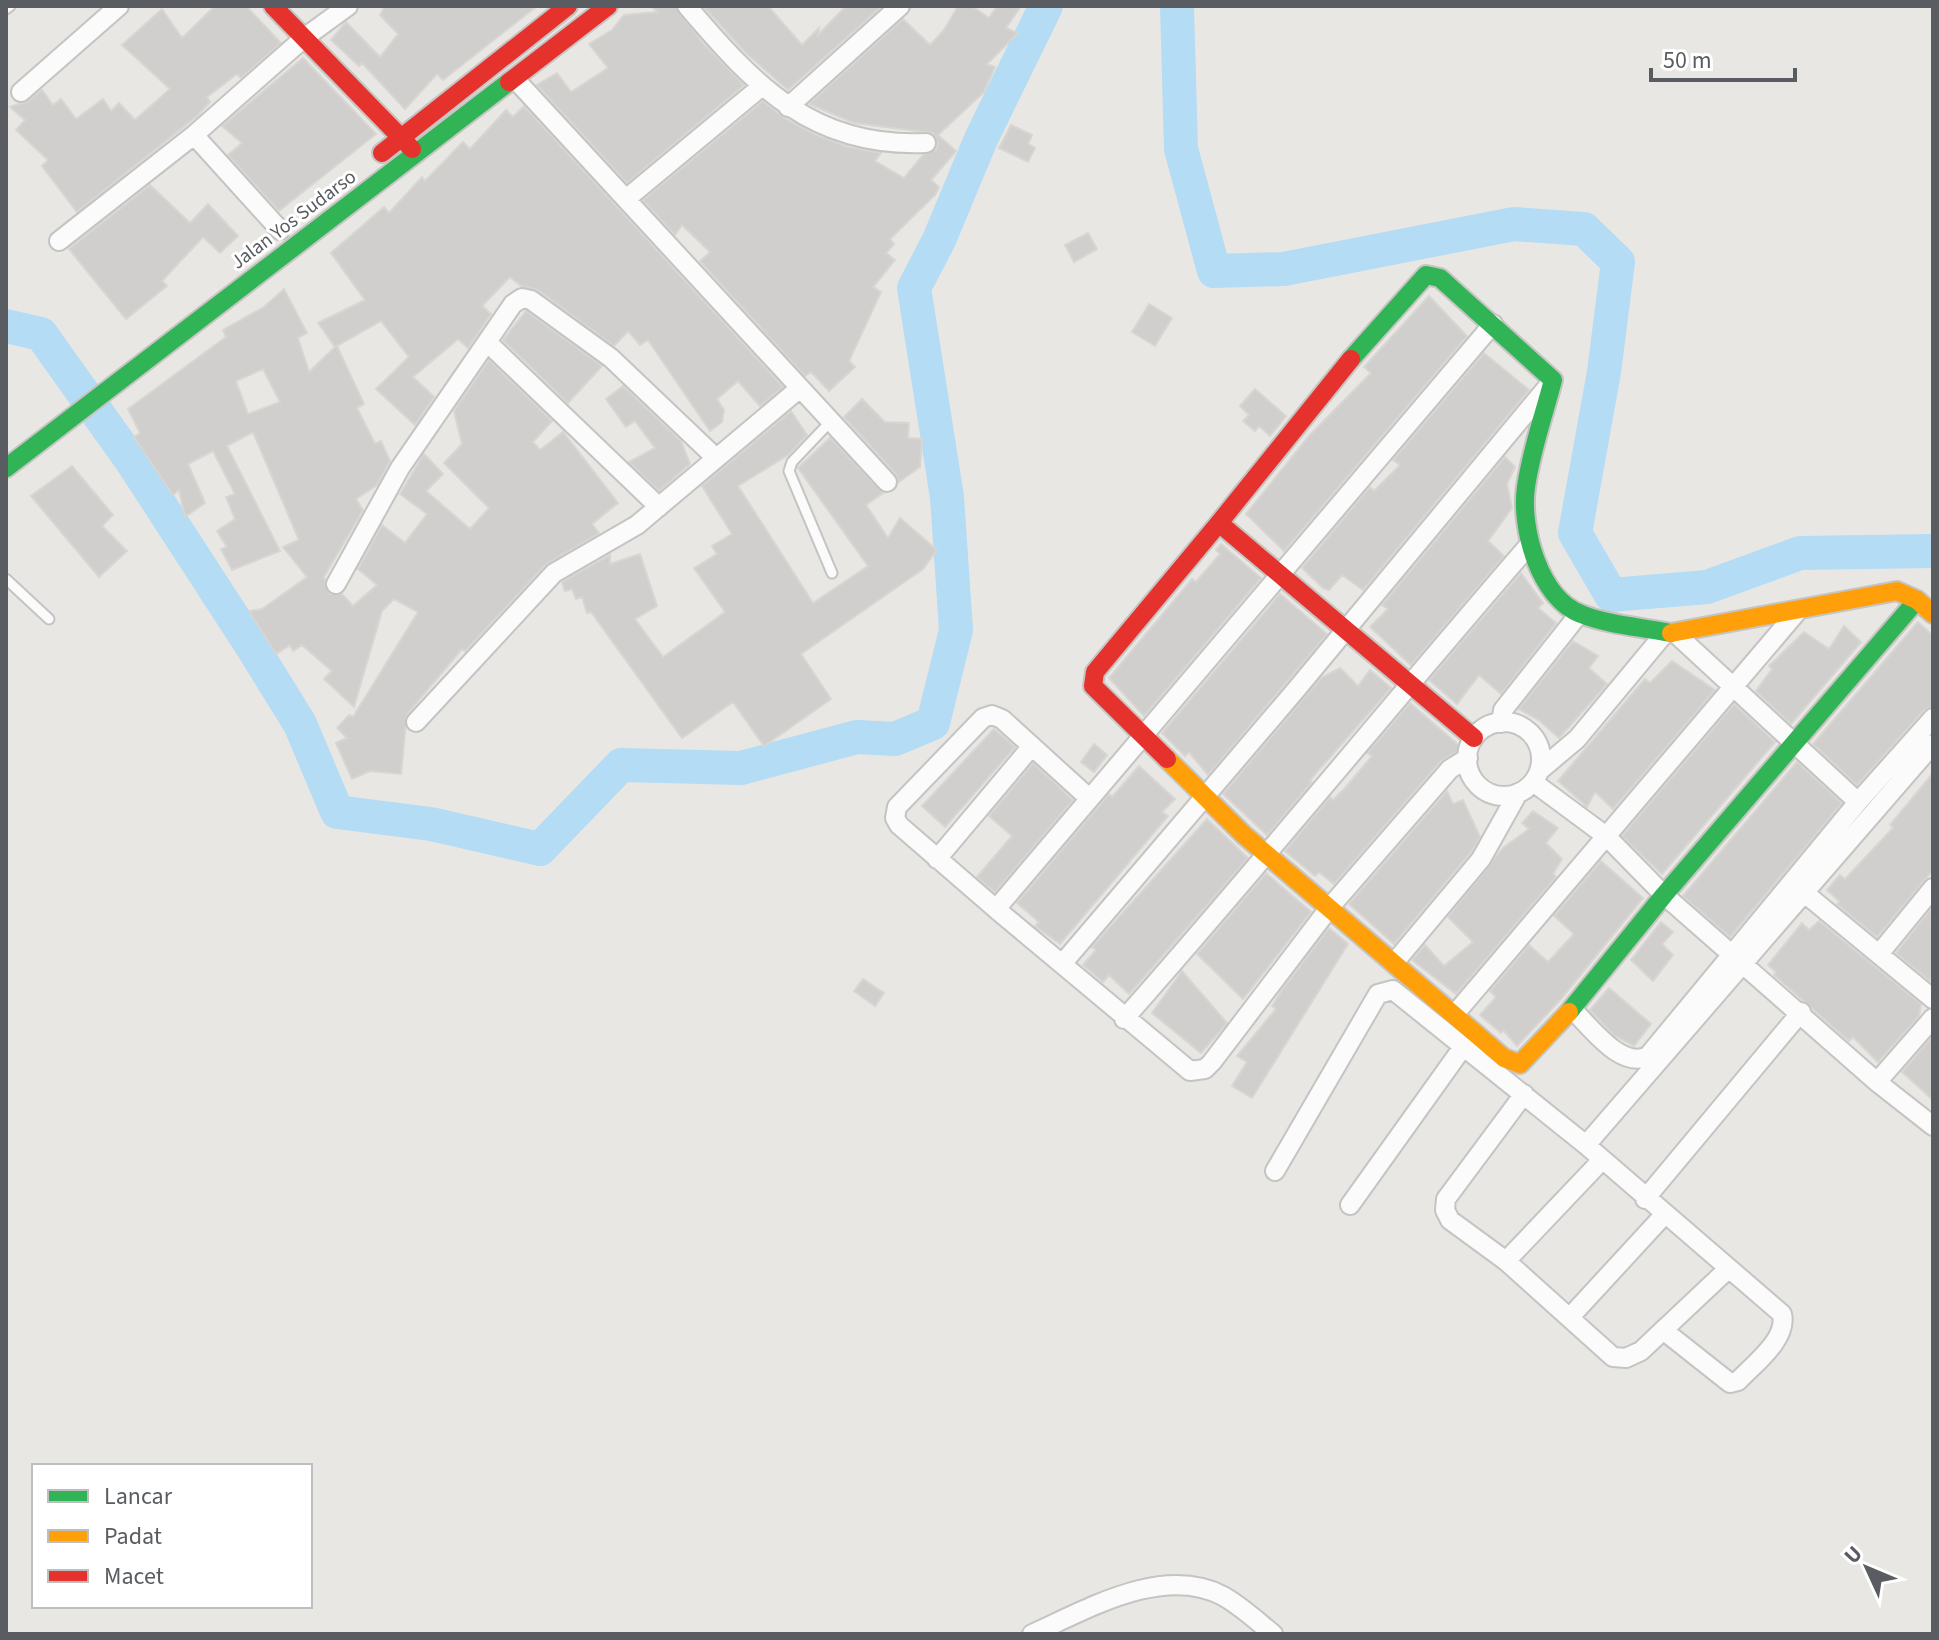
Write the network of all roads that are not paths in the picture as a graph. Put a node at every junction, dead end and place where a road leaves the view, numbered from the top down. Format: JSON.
{"nodes":[{"id":1,"x":119,"y":6,"type":"edge"},
{"id":2,"x":273,"y":6,"type":"edge"},
{"id":3,"x":348,"y":6,"type":"edge"},
{"id":4,"x":568,"y":6,"type":"edge"},
{"id":5,"x":608,"y":6,"type":"edge"},
{"id":6,"x":687,"y":6,"type":"edge"},
{"id":7,"x":900,"y":6,"type":"edge"},
{"id":8,"x":304,"y":38,"type":"junction"},
{"id":9,"x":515,"y":79,"type":"junction"},
{"id":10,"x":761,"y":87,"type":"junction"},
{"id":11,"x":21,"y":92,"type":"dead end"},
{"id":12,"x":788,"y":107,"type":"junction"},
{"id":13,"x":194,"y":135,"type":"junction"},
{"id":14,"x":402,"y":137,"type":"junction"},
{"id":15,"x":926,"y":143,"type":"dead end"},
{"id":16,"x":416,"y":154,"type":"junction"},
{"id":17,"x":365,"y":165,"type":"dead end"},
{"id":18,"x":626,"y":199,"type":"junction"},
{"id":19,"x":280,"y":230,"type":"dead end"},
{"id":20,"x":59,"y":241,"type":"dead end"},
{"id":21,"x":1493,"y":324,"type":"junction"},
{"id":22,"x":487,"y":342,"type":"junction"},
{"id":23,"x":1553,"y":380,"type":"junction"},
{"id":24,"x":800,"y":388,"type":"junction"},
{"id":25,"x":831,"y":421,"type":"junction"},
{"id":26,"x":716,"y":458,"type":"junction"},
{"id":27,"x":6,"y":468,"type":"edge"},
{"id":28,"x":887,"y":482,"type":"dead end"},
{"id":29,"x":659,"y":507,"type":"junction"},
{"id":30,"x":1219,"y":523,"type":"junction"},
{"id":31,"x":1530,"y":544,"type":"junction"},
{"id":32,"x":832,"y":573,"type":"dead end"},
{"id":33,"x":1281,"y":574,"type":"junction"},
{"id":34,"x":6,"y":579,"type":"edge"},
{"id":35,"x":336,"y":584,"type":"dead end"},
{"id":36,"x":1917,"y":600,"type":"junction"},
{"id":37,"x":1796,"y":613,"type":"junction"},
{"id":38,"x":1579,"y":614,"type":"junction"},
{"id":39,"x":1933,"y":614,"type":"edge"},
{"id":40,"x":49,"y":619,"type":"dead end"},
{"id":41,"x":1347,"y":628,"type":"junction"},
{"id":42,"x":1670,"y":634,"type":"junction"},
{"id":43,"x":1410,"y":682,"type":"junction"},
{"id":44,"x":1733,"y":686,"type":"junction"},
{"id":45,"x":1933,"y":718,"type":"edge"},
{"id":46,"x":416,"y":722,"type":"dead end"},
{"id":47,"x":1501,"y":723,"type":"junction"},
{"id":48,"x":1141,"y":736,"type":"junction"},
{"id":49,"x":1474,"y":738,"type":"junction"},
{"id":50,"x":1794,"y":744,"type":"junction"},
{"id":51,"x":1933,"y":744,"type":"edge"},
{"id":52,"x":1032,"y":746,"type":"junction"},
{"id":53,"x":1468,"y":758,"type":"junction"},
{"id":54,"x":1530,"y":782,"type":"junction"},
{"id":55,"x":1203,"y":797,"type":"junction"},
{"id":56,"x":1089,"y":798,"type":"junction"},
{"id":57,"x":1858,"y":802,"type":"junction"},
{"id":58,"x":1606,"y":836,"type":"junction"},
{"id":59,"x":1268,"y":856,"type":"junction"},
{"id":60,"x":937,"y":859,"type":"junction"},
{"id":61,"x":1798,"y":888,"type":"junction"},
{"id":62,"x":1933,"y":888,"type":"edge"},
{"id":63,"x":1664,"y":895,"type":"junction"},
{"id":64,"x":1330,"y":907,"type":"junction"},
{"id":65,"x":996,"y":909,"type":"junction"},
{"id":66,"x":1879,"y":954,"type":"junction"},
{"id":67,"x":1738,"y":958,"type":"junction"},
{"id":68,"x":1394,"y":963,"type":"junction"},
{"id":69,"x":1062,"y":964,"type":"junction"},
{"id":70,"x":1933,"y":999,"type":"edge"},
{"id":71,"x":1572,"y":1009,"type":"junction"},
{"id":72,"x":1801,"y":1012,"type":"junction"},
{"id":73,"x":1454,"y":1015,"type":"junction"},
{"id":74,"x":1933,"y":1018,"type":"edge"},
{"id":75,"x":1124,"y":1019,"type":"junction"},
{"id":76,"x":1563,"y":1035,"type":"dead end"},
{"id":77,"x":1463,"y":1047,"type":"junction"},
{"id":78,"x":1877,"y":1082,"type":"junction"},
{"id":79,"x":1520,"y":1091,"type":"junction"},
{"id":80,"x":1933,"y":1126,"type":"edge"},
{"id":81,"x":1586,"y":1145,"type":"junction"},
{"id":82,"x":1602,"y":1160,"type":"junction"},
{"id":83,"x":1275,"y":1171,"type":"dead end"},
{"id":84,"x":1645,"y":1199,"type":"junction"},
{"id":85,"x":1350,"y":1205,"type":"dead end"},
{"id":86,"x":1664,"y":1215,"type":"junction"},
{"id":87,"x":1506,"y":1261,"type":"junction"},
{"id":88,"x":1727,"y":1270,"type":"junction"},
{"id":89,"x":1571,"y":1316,"type":"junction"},
{"id":90,"x":1663,"y":1330,"type":"junction"},
{"id":91,"x":1032,"y":1634,"type":"edge"},
{"id":92,"x":1273,"y":1634,"type":"edge"}],
"edges":[{"from":1,"to":11,"type":"street"},
{"from":2,"to":8,"type":"main road"},
{"from":3,"to":8,"type":"street"},
{"from":4,"to":14,"type":"main road","name":"Jalan Yos Sudarso"},
{"from":5,"to":9,"type":"main road","name":"Jalan Yos Sudarso"},
{"from":6,"to":10,"type":"street"},
{"from":7,"to":12,"type":"street"},
{"from":8,"to":13,"type":"street"},
{"from":8,"to":14,"type":"main road"},
{"from":9,"to":16,"type":"main road","name":"Jalan Yos Sudarso"},
{"from":9,"to":18,"type":"street"},
{"from":10,"to":12,"type":"street"},
{"from":10,"to":18,"type":"street"},
{"from":12,"to":15,"type":"street"},
{"from":13,"to":19,"type":"street"},
{"from":13,"to":20,"type":"street"},
{"from":14,"to":16,"type":"main road"},
{"from":14,"to":17,"type":"main road","name":"Jalan Yos Sudarso"},
{"from":16,"to":27,"type":"main road","name":"Jalan Yos Sudarso"},
{"from":18,"to":24,"type":"street"},
{"from":21,"to":23,"type":"main road"},
{"from":21,"to":30,"type":"main road"},
{"from":21,"to":33,"type":"street"},
{"from":22,"to":26,"type":"street"},
{"from":22,"to":29,"type":"street"},
{"from":22,"to":35,"type":"street"},
{"from":23,"to":31,"type":"main road"},
{"from":23,"to":41,"type":"street"},
{"from":24,"to":25,"type":"street"},
{"from":24,"to":26,"type":"street"},
{"from":25,"to":28,"type":"street"},
{"from":25,"to":32,"type":"lane"},
{"from":26,"to":29,"type":"street"},
{"from":29,"to":46,"type":"street"},
{"from":30,"to":33,"type":"main road"},
{"from":30,"to":48,"type":"main road"},
{"from":31,"to":38,"type":"main road"},
{"from":31,"to":43,"type":"street"},
{"from":33,"to":41,"type":"main road"},
{"from":33,"to":48,"type":"street"},
{"from":34,"to":40,"type":"lane"},
{"from":36,"to":37,"type":"main road"},
{"from":36,"to":39,"type":"main road"},
{"from":36,"to":50,"type":"main road"},
{"from":37,"to":42,"type":"main road"},
{"from":37,"to":44,"type":"street"},
{"from":38,"to":42,"type":"main road"},
{"from":38,"to":47,"type":"street"},
{"from":41,"to":43,"type":"main road"},
{"from":41,"to":55,"type":"street"},
{"from":42,"to":44,"type":"street"},
{"from":42,"to":54,"type":"street"},
{"from":43,"to":49,"type":"main road"},
{"from":43,"to":59,"type":"street"},
{"from":44,"to":50,"type":"street"},
{"from":44,"to":58,"type":"street"},
{"from":45,"to":57,"type":"street"},
{"from":47,"to":49,"type":"street"},
{"from":47,"to":54,"type":"street"},
{"from":48,"to":55,"type":"main road"},
{"from":48,"to":56,"type":"street"},
{"from":49,"to":53,"type":"street"},
{"from":50,"to":57,"type":"street"},
{"from":50,"to":63,"type":"main road"},
{"from":51,"to":61,"type":"street"},
{"from":52,"to":56,"type":"street"},
{"from":52,"to":60,"type":"street"},
{"from":52,"to":60,"type":"street"},
{"from":53,"to":54,"type":"street"},
{"from":53,"to":64,"type":"street"},
{"from":54,"to":58,"type":"street"},
{"from":54,"to":68,"type":"street"},
{"from":55,"to":59,"type":"main road"},
{"from":55,"to":69,"type":"street"},
{"from":56,"to":65,"type":"street"},
{"from":57,"to":61,"type":"street"},
{"from":58,"to":63,"type":"street"},
{"from":58,"to":73,"type":"street"},
{"from":59,"to":64,"type":"main road"},
{"from":59,"to":75,"type":"street"},
{"from":60,"to":65,"type":"street"},
{"from":61,"to":66,"type":"street"},
{"from":61,"to":67,"type":"street"},
{"from":62,"to":66,"type":"street"},
{"from":63,"to":67,"type":"street"},
{"from":63,"to":71,"type":"main road"},
{"from":64,"to":68,"type":"main road"},
{"from":64,"to":75,"type":"street"},
{"from":65,"to":69,"type":"street"},
{"from":66,"to":70,"type":"street"},
{"from":67,"to":71,"type":"street"},
{"from":67,"to":72,"type":"street"},
{"from":67,"to":81,"type":"street"},
{"from":68,"to":73,"type":"main road"},
{"from":69,"to":75,"type":"street"},
{"from":71,"to":73,"type":"main road"},
{"from":72,"to":78,"type":"street"},
{"from":72,"to":84,"type":"street"},
{"from":74,"to":78,"type":"street"},
{"from":76,"to":79,"type":"street"},
{"from":77,"to":79,"type":"street"},
{"from":77,"to":83,"type":"street"},
{"from":77,"to":85,"type":"street"},
{"from":78,"to":80,"type":"street"},
{"from":79,"to":81,"type":"street"},
{"from":79,"to":87,"type":"street"},
{"from":81,"to":82,"type":"street"},
{"from":82,"to":84,"type":"street"},
{"from":82,"to":87,"type":"street"},
{"from":84,"to":86,"type":"street"},
{"from":86,"to":88,"type":"street"},
{"from":86,"to":89,"type":"street"},
{"from":87,"to":89,"type":"street"},
{"from":88,"to":90,"type":"street"},
{"from":88,"to":90,"type":"street"},
{"from":89,"to":90,"type":"street"},
{"from":91,"to":92,"type":"street"}]}
